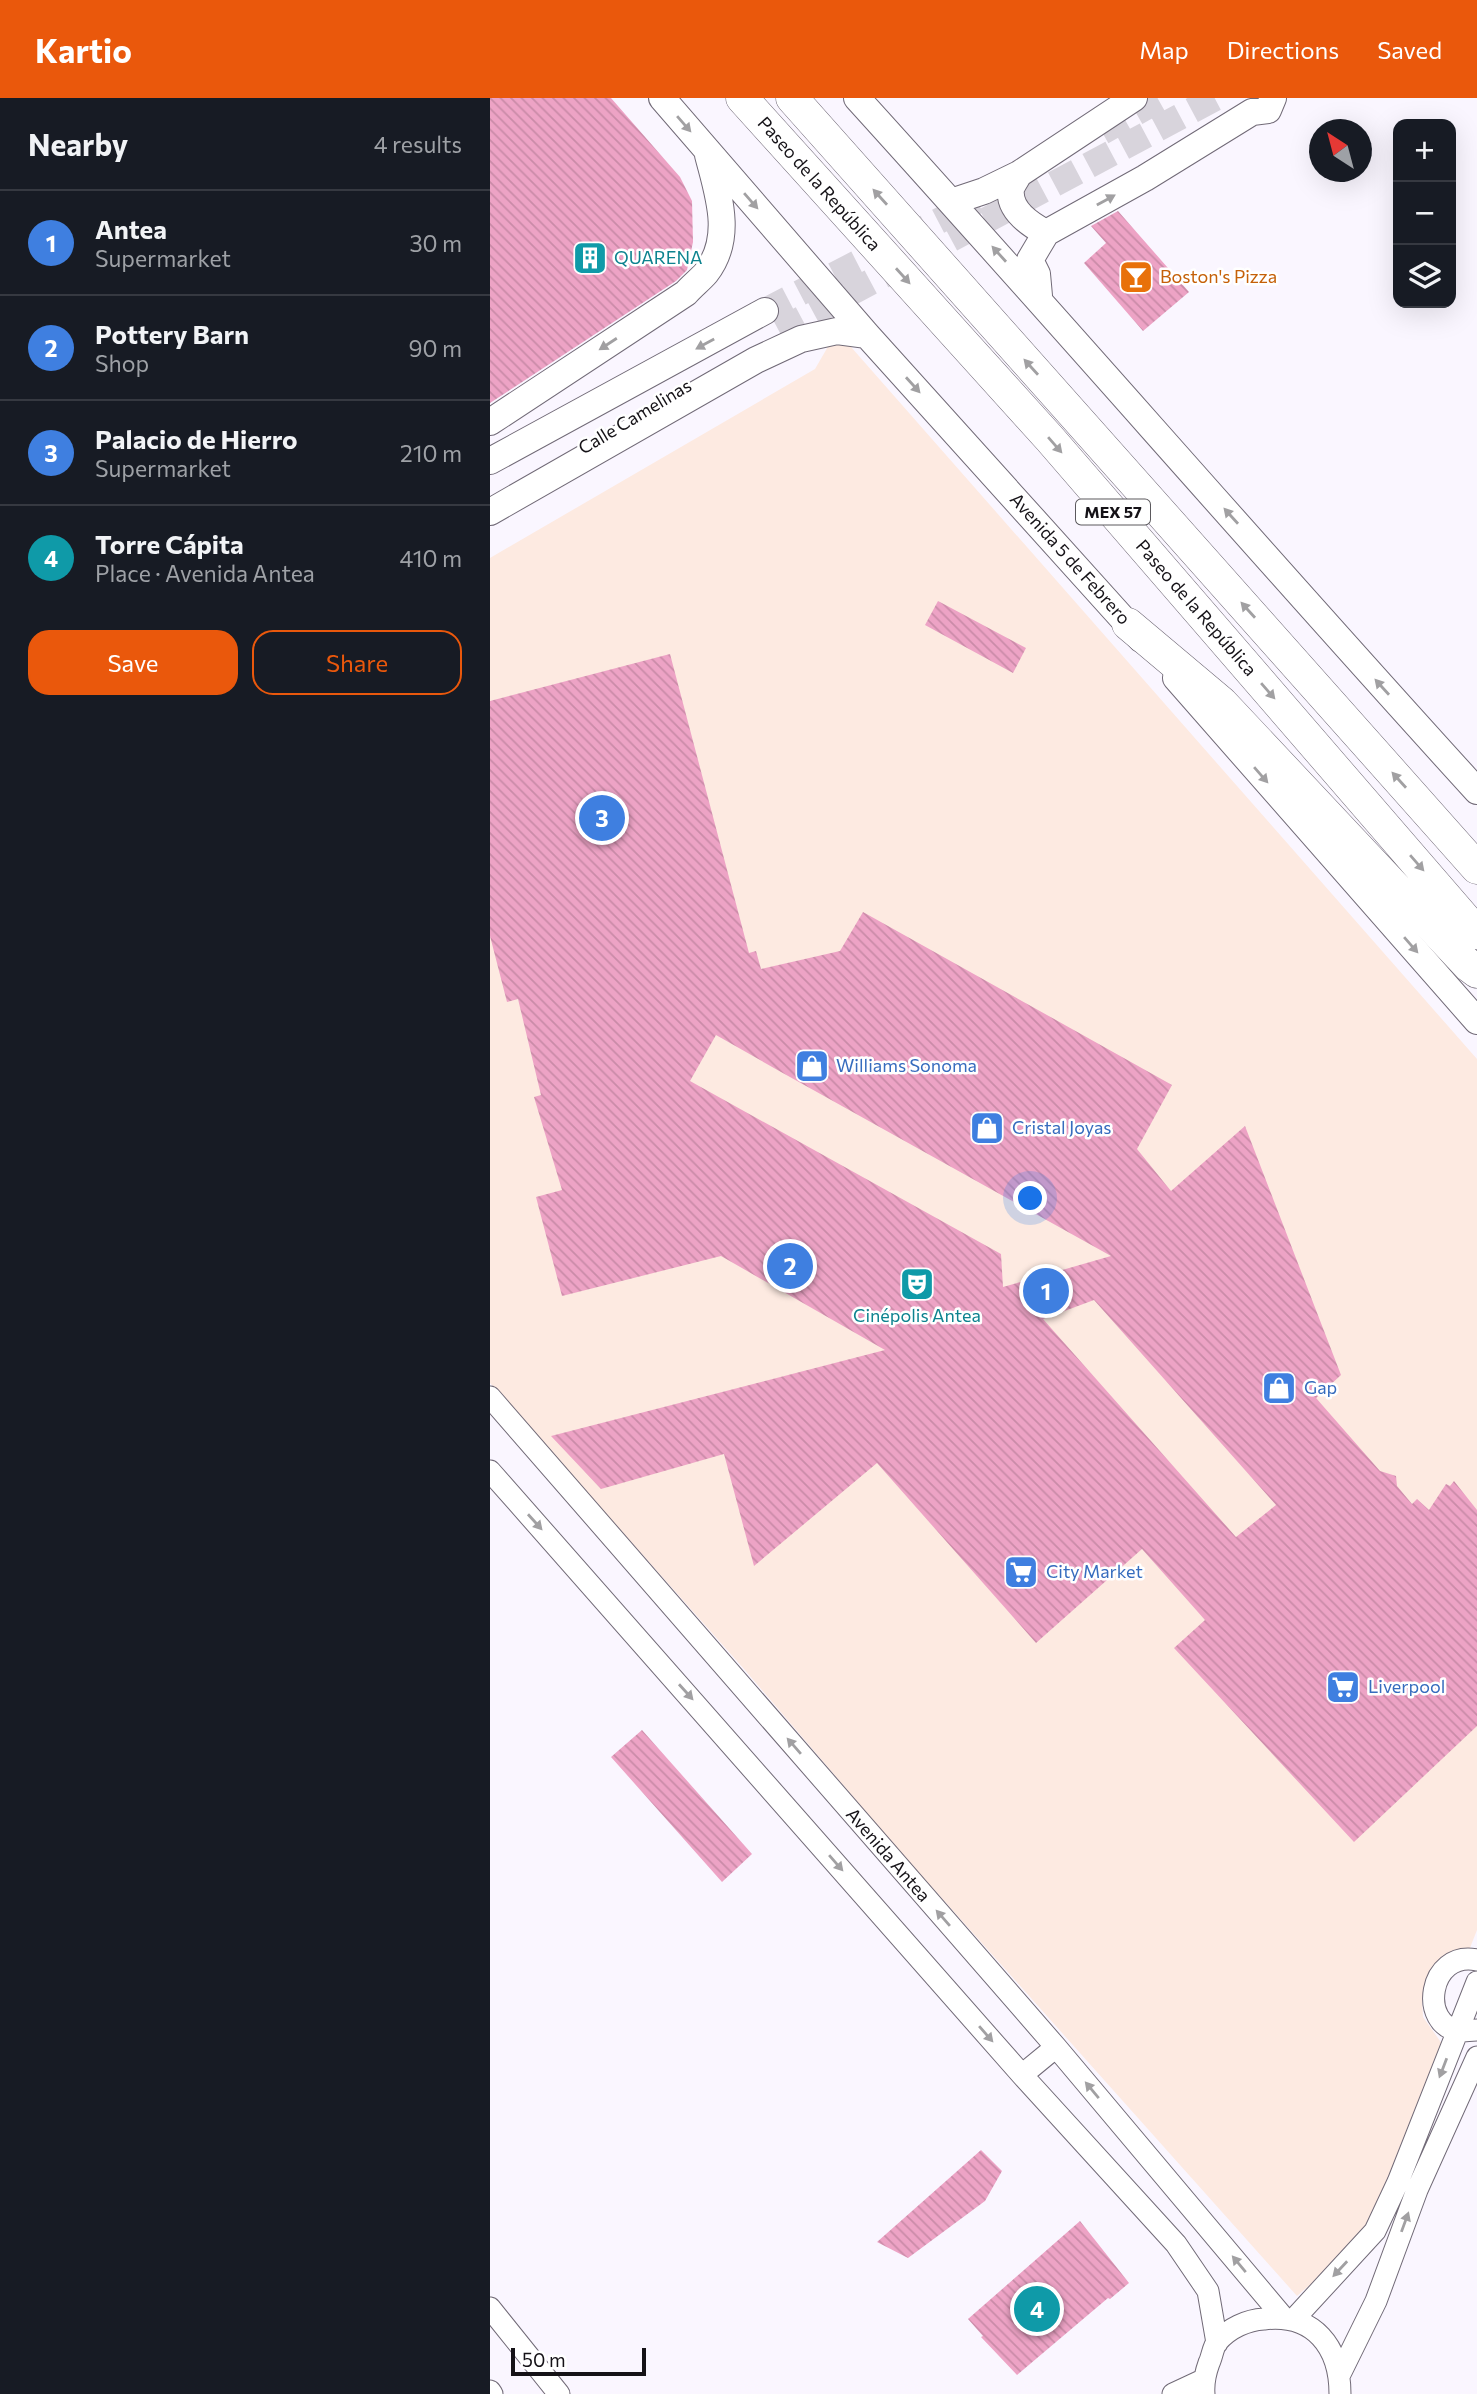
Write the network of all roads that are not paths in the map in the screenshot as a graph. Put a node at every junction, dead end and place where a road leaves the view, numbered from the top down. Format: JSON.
{"nodes":[{"id":1,"x":662,"y":98,"type":"edge"},
{"id":2,"x":742,"y":98,"type":"edge"},
{"id":3,"x":792,"y":98,"type":"edge"},
{"id":4,"x":857,"y":98,"type":"edge"},
{"id":5,"x":1133,"y":98,"type":"edge"},
{"id":6,"x":1273,"y":98,"type":"edge"},
{"id":7,"x":707,"y":149,"type":"junction"},
{"id":8,"x":1019,"y":174,"type":"junction"},
{"id":9,"x":951,"y":202,"type":"junction"},
{"id":10,"x":1046,"y":233,"type":"junction"},
{"id":11,"x":1039,"y":298,"type":"junction"},
{"id":12,"x":867,"y":335,"type":"junction"},
{"id":13,"x":490,"y":422,"type":"edge"},
{"id":14,"x":490,"y":461,"type":"edge"},
{"id":15,"x":490,"y":503,"type":"edge"},
{"id":16,"x":490,"y":512,"type":"edge"},
{"id":17,"x":1128,"y":624,"type":"junction"},
{"id":18,"x":1477,"y":791,"type":"edge"},
{"id":19,"x":1477,"y":868,"type":"edge"},
{"id":20,"x":1477,"y":933,"type":"edge"},
{"id":21,"x":1477,"y":972,"type":"edge"},
{"id":22,"x":1477,"y":1021,"type":"edge"},
{"id":23,"x":490,"y":1397,"type":"edge"},
{"id":24,"x":490,"y":1471,"type":"edge"},
{"id":25,"x":1477,"y":1960,"type":"edge"},
{"id":26,"x":1477,"y":1982,"type":"edge"},
{"id":27,"x":1467,"y":2030,"type":"edge"},
{"id":28,"x":1056,"y":2047,"type":"junction"},
{"id":29,"x":1477,"y":2057,"type":"edge"},
{"id":30,"x":1022,"y":2075,"type":"junction"},
{"id":31,"x":1408,"y":2186,"type":"junction"},
{"id":32,"x":490,"y":2308,"type":"edge"},
{"id":33,"x":1288,"y":2318,"type":"junction"},
{"id":34,"x":1217,"y":2343,"type":"junction"},
{"id":35,"x":1340,"y":2384,"type":"edge"},
{"id":36,"x":1203,"y":2387,"type":"edge"},
{"id":37,"x":559,"y":2394,"type":"edge"},
{"id":38,"x":1173,"y":2394,"type":"edge"}],
"edges":[{"from":1,"to":7,"type":"main road","name":"Avenida 5 de Febrero","one_way":true},
{"from":2,"to":20,"type":"highway","name":"Paseo de la República","number":"MEX 57","one_way":true},
{"from":19,"to":3,"type":"highway","name":"Paseo de la República","number":"MEX 57","one_way":true},
{"from":4,"to":9,"type":"main road"},
{"from":5,"to":8,"type":"main road"},
{"from":10,"to":6,"type":"main road","one_way":true},
{"from":7,"to":12,"type":"main road","name":"Avenida 5 de Febrero","one_way":true},
{"from":7,"to":13,"type":"main road","one_way":true},
{"from":8,"to":9,"type":"main road"},
{"from":8,"to":10,"type":"main road"},
{"from":11,"to":9,"type":"main road","one_way":true},
{"from":10,"to":11,"type":"main road"},
{"from":18,"to":11,"type":"main road","one_way":true},
{"from":12,"to":16,"type":"main road"},
{"from":12,"to":17,"type":"main road","name":"Avenida 5 de Febrero","one_way":true},
{"from":15,"to":14,"type":"main road","name":"Calle Camelinas","one_way":true},
{"from":17,"to":21,"type":"highway"},
{"from":17,"to":22,"type":"main road","name":"Avenida 5 de Febrero","one_way":true},
{"from":28,"to":23,"type":"street","name":"Avenida Antea","one_way":true},
{"from":24,"to":30,"type":"street","one_way":true},
{"from":25,"to":27,"type":"street"},
{"from":26,"to":27,"type":"street"},
{"from":27,"to":31,"type":"street","one_way":true},
{"from":28,"to":30,"type":"street"},
{"from":33,"to":28,"type":"street","name":"Avenida Antea","one_way":true},
{"from":29,"to":31,"type":"street"},
{"from":30,"to":34,"type":"street"},
{"from":31,"to":33,"type":"street","one_way":true},
{"from":35,"to":31,"type":"street","one_way":true},
{"from":32,"to":37,"type":"street"},
{"from":33,"to":34,"type":"street"},
{"from":33,"to":35,"type":"street","name":"Avenida Antea"},
{"from":34,"to":36,"type":"street"},
{"from":36,"to":38,"type":"street"}]}
